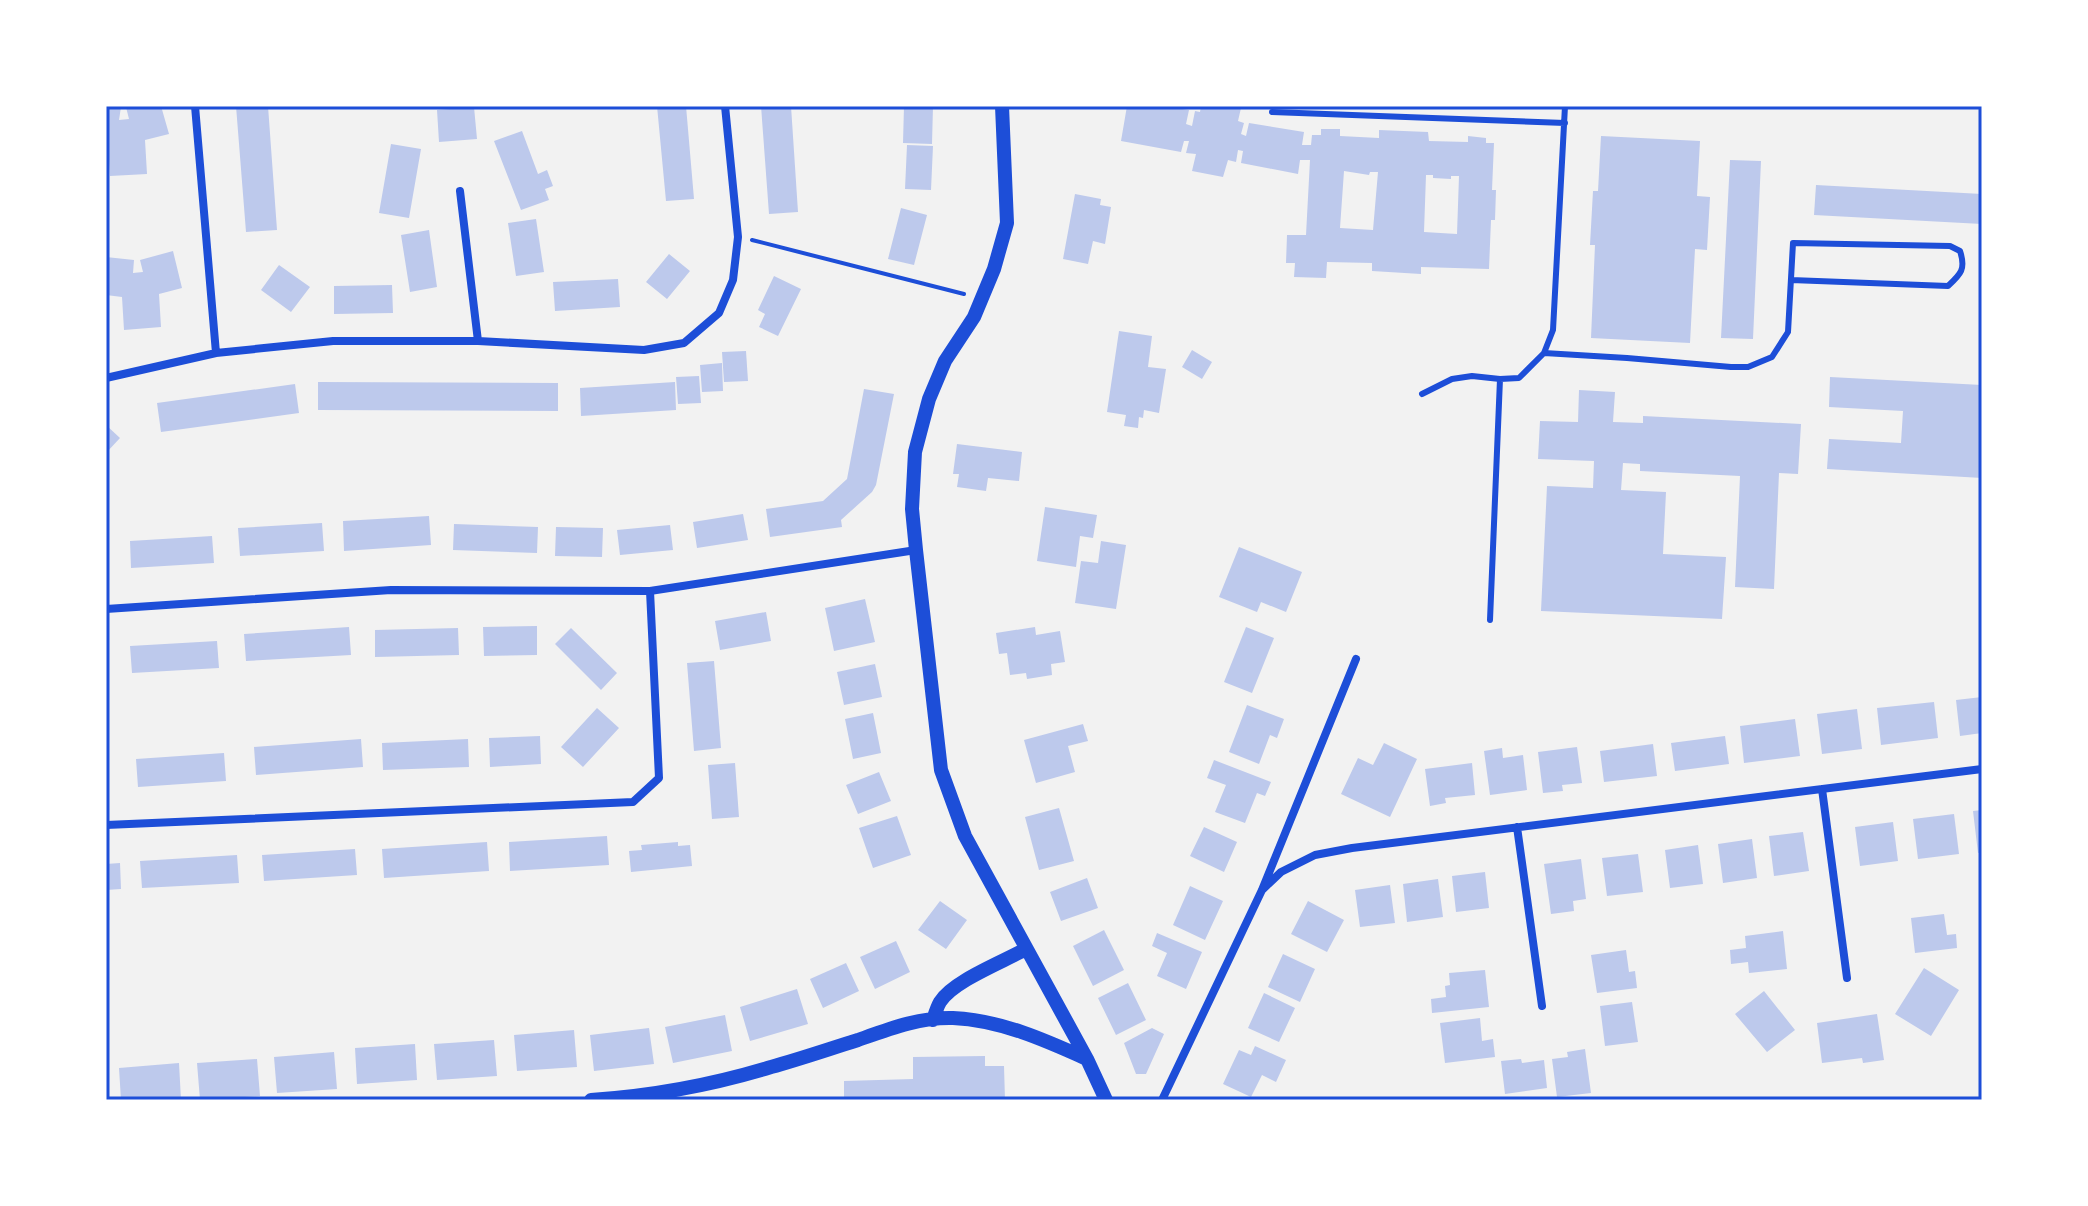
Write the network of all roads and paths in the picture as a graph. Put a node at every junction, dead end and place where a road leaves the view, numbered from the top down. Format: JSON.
{"nodes":[{"id":1,"x":195,"y":106,"type":"edge"},
{"id":2,"x":725,"y":106,"type":"edge"},
{"id":3,"x":1002,"y":106,"type":"edge"},
{"id":4,"x":1407,"y":106,"type":"edge"},
{"id":5,"x":1565,"y":106,"type":"edge"},
{"id":6,"x":1272,"y":112,"type":"dead end"},
{"id":7,"x":1407,"y":117,"type":"junction"},
{"id":8,"x":1565,"y":123,"type":"junction"},
{"id":9,"x":460,"y":191,"type":"dead end"},
{"id":10,"x":738,"y":237,"type":"junction"},
{"id":11,"x":1791,"y":280,"type":"junction"},
{"id":12,"x":981,"y":298,"type":"junction"},
{"id":13,"x":478,"y":341,"type":"junction"},
{"id":14,"x":216,"y":353,"type":"junction"},
{"id":15,"x":1544,"y":353,"type":"junction"},
{"id":16,"x":106,"y":378,"type":"edge"},
{"id":17,"x":1500,"y":379,"type":"junction"},
{"id":18,"x":1422,"y":394,"type":"dead end"},
{"id":19,"x":916,"y":550,"type":"junction"},
{"id":20,"x":650,"y":591,"type":"junction"},
{"id":21,"x":106,"y":609,"type":"edge"},
{"id":22,"x":1490,"y":620,"type":"dead end"},
{"id":23,"x":1356,"y":659,"type":"dead end"},
{"id":24,"x":1982,"y":769,"type":"edge"},
{"id":25,"x":1822,"y":789,"type":"junction"},
{"id":26,"x":106,"y":825,"type":"edge"},
{"id":27,"x":1517,"y":827,"type":"junction"},
{"id":28,"x":1262,"y":890,"type":"junction"},
{"id":29,"x":1026,"y":949,"type":"junction"},
{"id":30,"x":1847,"y":978,"type":"dead end"},
{"id":31,"x":1542,"y":1006,"type":"dead end"},
{"id":32,"x":933,"y":1020,"type":"junction"},
{"id":33,"x":1087,"y":1059,"type":"junction"},
{"id":34,"x":634,"y":1098,"type":"edge"},
{"id":35,"x":591,"y":1100,"type":"edge"},
{"id":36,"x":1106,"y":1100,"type":"edge"},
{"id":37,"x":1162,"y":1100,"type":"edge"}],
"edges":[{"from":1,"to":14,"type":"street"},
{"from":2,"to":10,"type":"street"},
{"from":3,"to":12,"type":"street"},
{"from":4,"to":7,"type":"lane"},
{"from":5,"to":8,"type":"lane"},
{"from":6,"to":7,"type":"lane"},
{"from":7,"to":8,"type":"lane"},
{"from":8,"to":15,"type":"lane"},
{"from":9,"to":13,"type":"street"},
{"from":10,"to":12,"type":"path"},
{"from":10,"to":13,"type":"street"},
{"from":11,"to":11,"type":"lane"},
{"from":11,"to":15,"type":"lane"},
{"from":12,"to":19,"type":"street"},
{"from":13,"to":14,"type":"street"},
{"from":14,"to":16,"type":"street"},
{"from":15,"to":17,"type":"lane"},
{"from":17,"to":18,"type":"lane"},
{"from":17,"to":22,"type":"lane"},
{"from":19,"to":20,"type":"street"},
{"from":19,"to":29,"type":"street"},
{"from":20,"to":21,"type":"street"},
{"from":20,"to":26,"type":"street"},
{"from":23,"to":28,"type":"street"},
{"from":24,"to":25,"type":"street"},
{"from":25,"to":27,"type":"street"},
{"from":25,"to":30,"type":"street"},
{"from":27,"to":28,"type":"street"},
{"from":27,"to":31,"type":"street"},
{"from":28,"to":37,"type":"street"},
{"from":29,"to":32,"type":"street"},
{"from":29,"to":33,"type":"street"},
{"from":32,"to":33,"type":"street"},
{"from":32,"to":34,"type":"street"},
{"from":33,"to":36,"type":"street"},
{"from":34,"to":35,"type":"street"}]}
